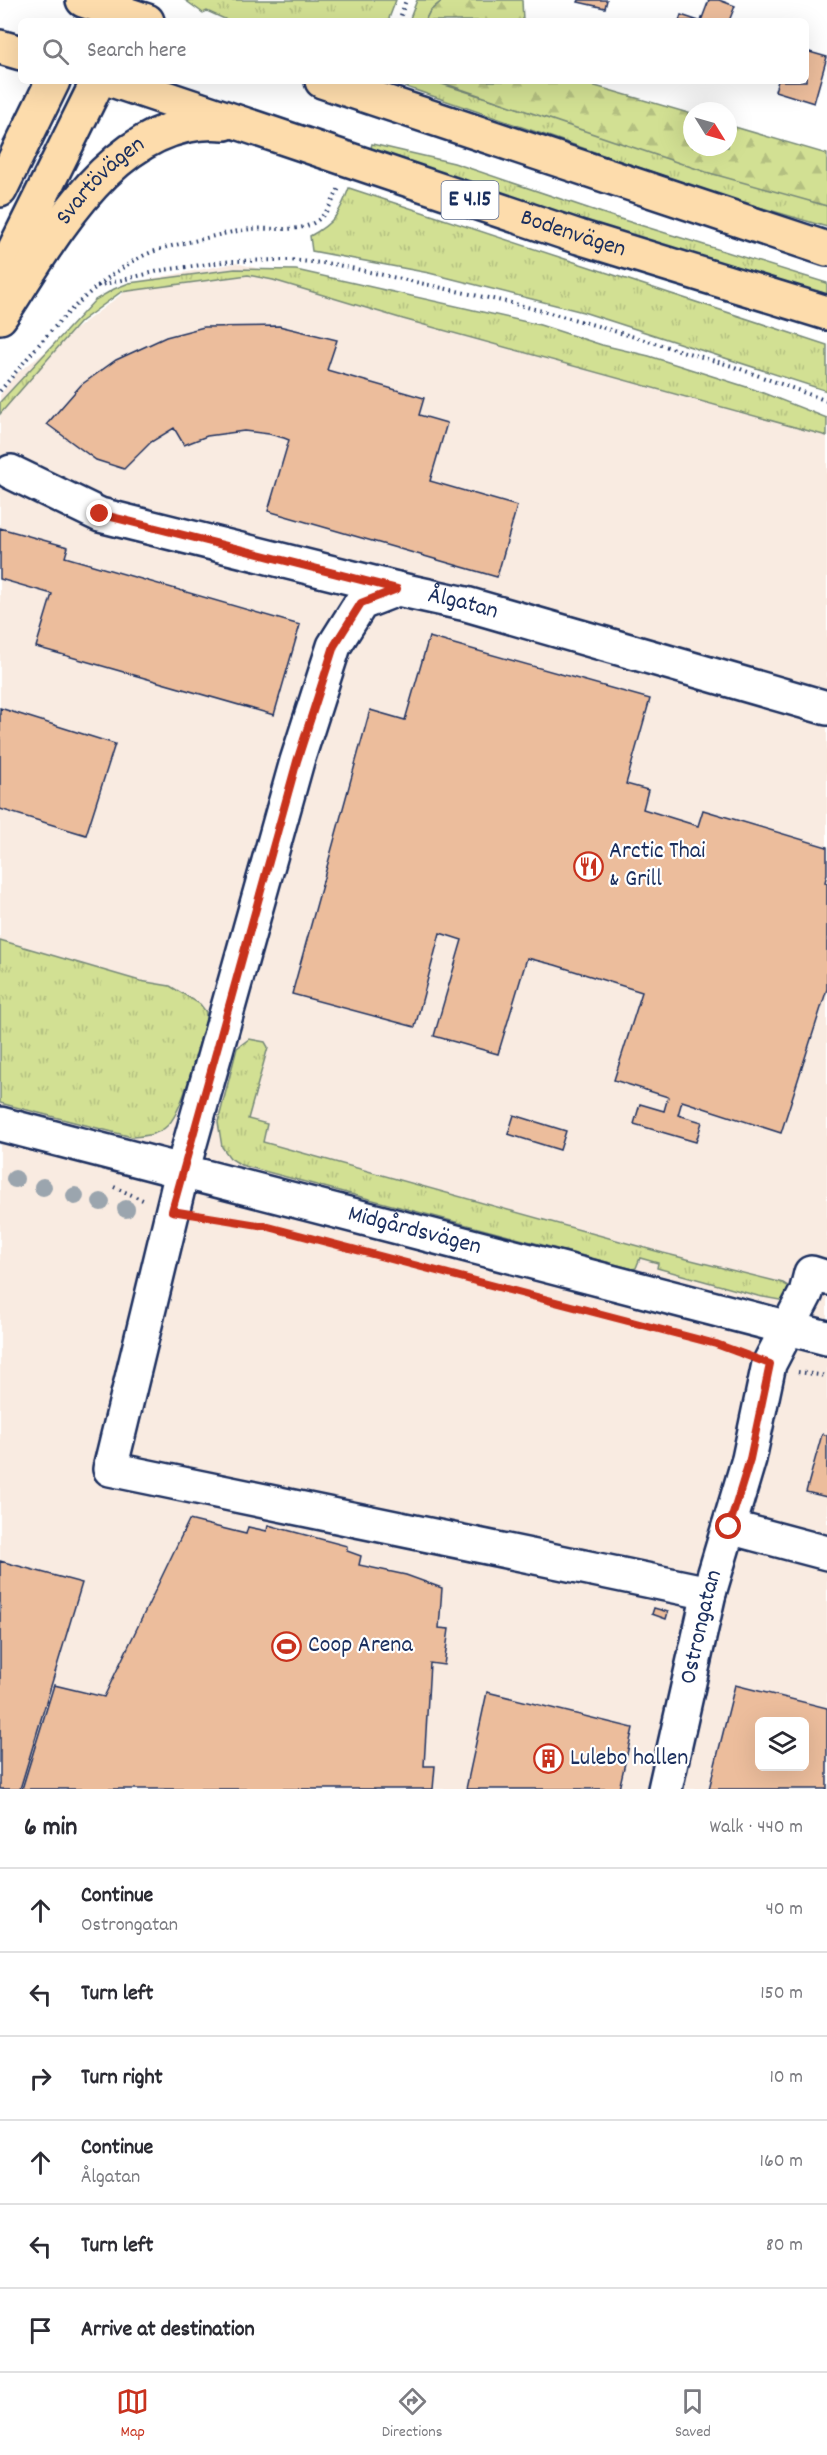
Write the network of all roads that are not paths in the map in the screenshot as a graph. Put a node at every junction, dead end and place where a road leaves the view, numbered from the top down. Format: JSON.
{"nodes":[{"id":1,"x":91,"y":6,"type":"edge"},
{"id":2,"x":137,"y":14,"type":"edge"},
{"id":3,"x":0,"y":47,"type":"edge"},
{"id":4,"x":18,"y":52,"type":"edge"},
{"id":5,"x":51,"y":84,"type":"edge"},
{"id":6,"x":97,"y":84,"type":"edge"},
{"id":7,"x":124,"y":84,"type":"edge"},
{"id":8,"x":331,"y":84,"type":"edge"},
{"id":9,"x":250,"y":125,"type":"junction"},
{"id":10,"x":0,"y":190,"type":"edge"},
{"id":11,"x":827,"y":249,"type":"edge"},
{"id":12,"x":0,"y":279,"type":"edge"},
{"id":13,"x":827,"y":314,"type":"edge"},
{"id":14,"x":0,"y":317,"type":"edge"},
{"id":15,"x":11,"y":471,"type":"dead end"},
{"id":16,"x":397,"y":589,"type":"junction"},
{"id":17,"x":827,"y":708,"type":"edge"},
{"id":18,"x":0,"y":1124,"type":"edge"},
{"id":19,"x":182,"y":1172,"type":"junction"},
{"id":20,"x":827,"y":1278,"type":"edge"},
{"id":21,"x":788,"y":1328,"type":"junction"},
{"id":22,"x":827,"y":1338,"type":"edge"},
{"id":23,"x":729,"y":1527,"type":"junction"},
{"id":24,"x":827,"y":1553,"type":"edge"},
{"id":25,"x":709,"y":1593,"type":"junction"},
{"id":26,"x":665,"y":1789,"type":"edge"}],
"edges":[{"from":1,"to":2,"type":"main road"},
{"from":3,"to":4,"type":"main road"},
{"from":5,"to":10,"type":"main road"},
{"from":6,"to":12,"type":"main road","name":"Svartövägen"},
{"from":7,"to":9,"type":"main road","name":"Bodenvägen","number":"E 4.15"},
{"from":8,"to":11,"type":"main road"},
{"from":9,"to":13,"type":"main road","name":"Bodenvägen","number":"E 4.15"},
{"from":9,"to":14,"type":"main road","name":"Svartövägen"},
{"from":15,"to":16,"type":"street"},
{"from":16,"to":17,"type":"street","name":"Ålgatan"},
{"from":16,"to":19,"type":"street","name":"Ålgatan"},
{"from":18,"to":19,"type":"street","name":"Midgårdsvägen"},
{"from":19,"to":21,"type":"street","name":"Midgårdsvägen"},
{"from":19,"to":25,"type":"street","name":"Ålgatan"},
{"from":20,"to":21,"type":"street","name":"Ostrongatan"},
{"from":21,"to":22,"type":"street","name":"Midgårdsvägen"},
{"from":21,"to":23,"type":"street","name":"Ostrongatan"},
{"from":23,"to":24,"type":"street"},
{"from":23,"to":25,"type":"street","name":"Ostrongatan"},
{"from":25,"to":26,"type":"street","name":"Ostrongatan"}]}
